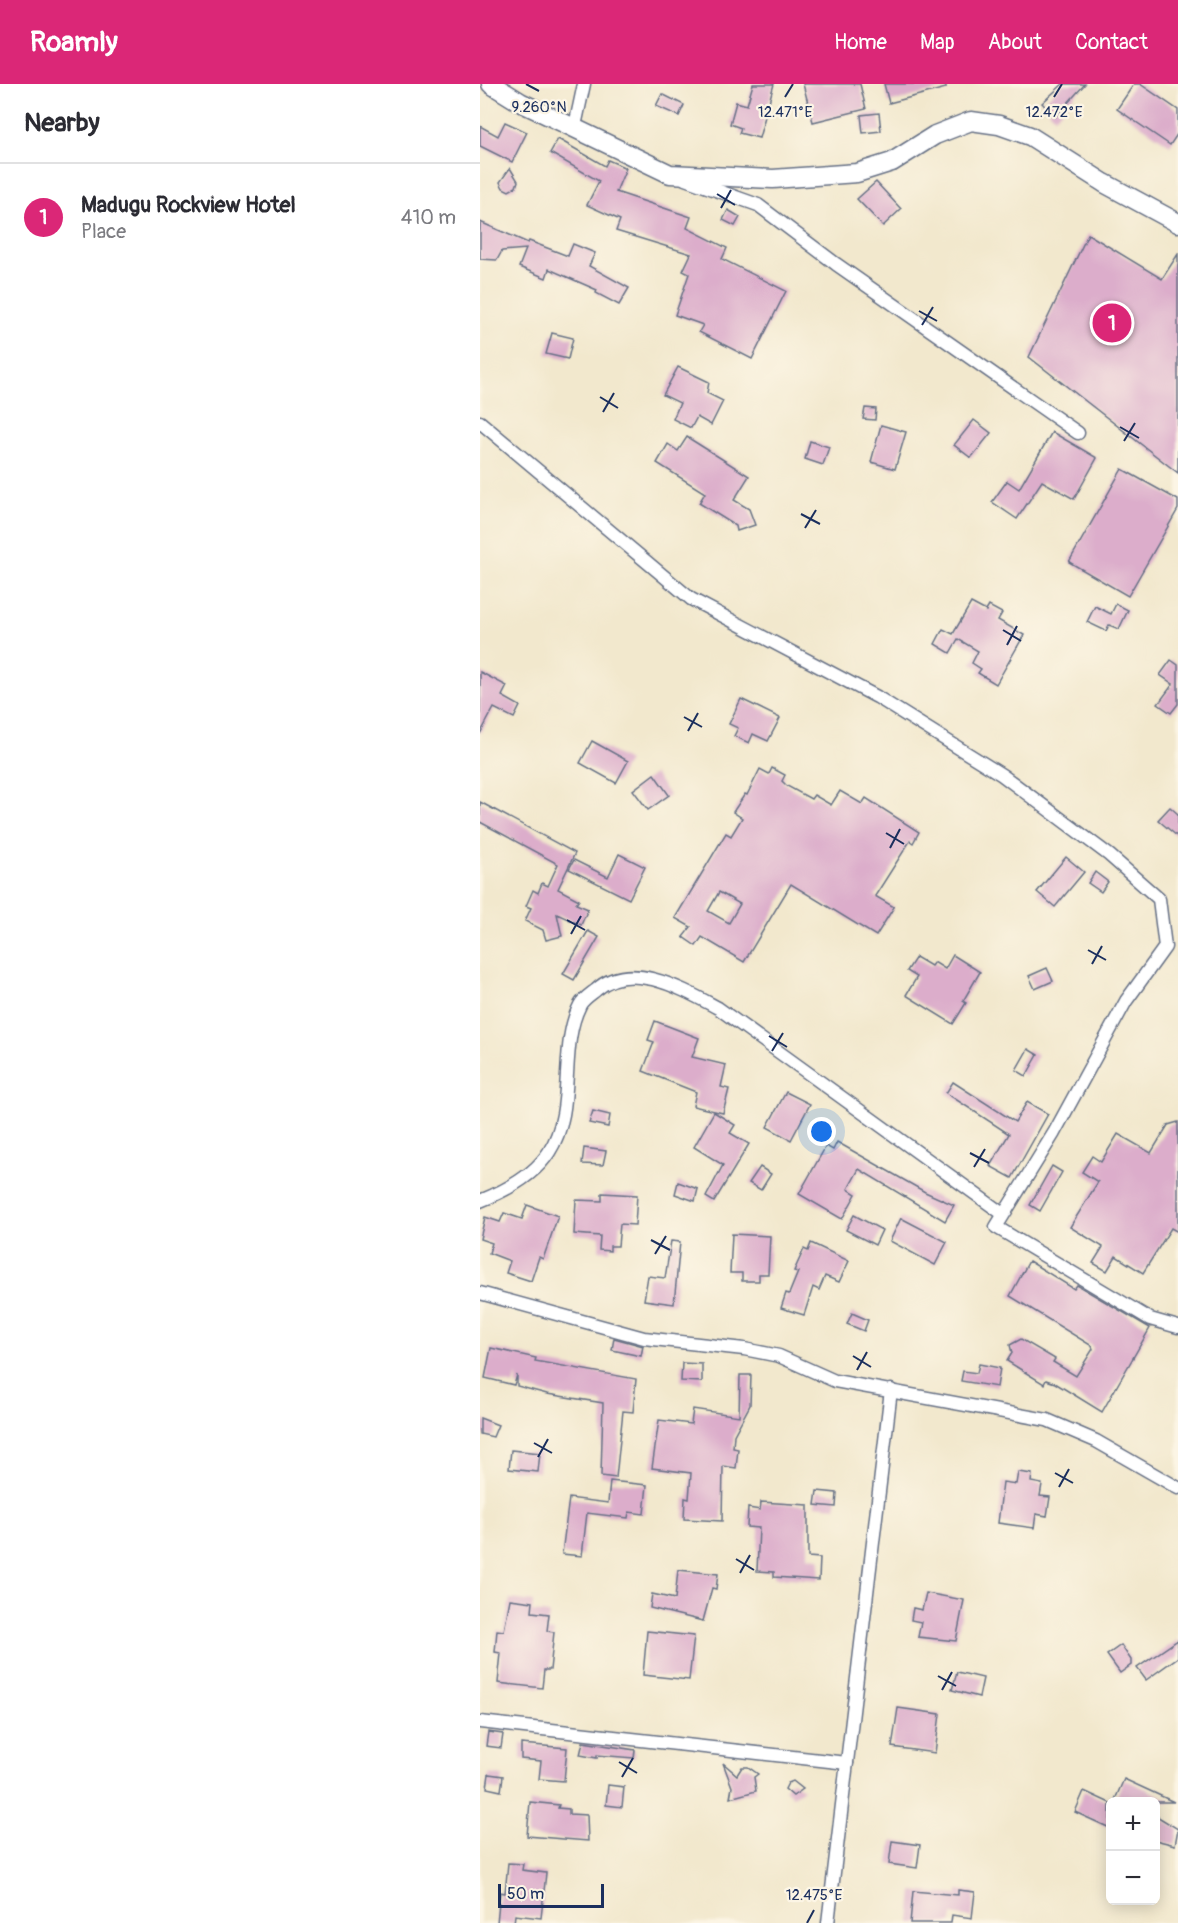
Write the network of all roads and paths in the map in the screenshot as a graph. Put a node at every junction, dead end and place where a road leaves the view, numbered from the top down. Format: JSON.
{"nodes":[{"id":1,"x":490,"y":84,"type":"edge"},
{"id":2,"x":584,"y":84,"type":"edge"},
{"id":3,"x":576,"y":126,"type":"junction"},
{"id":4,"x":670,"y":174,"type":"junction"},
{"id":5,"x":1178,"y":223,"type":"edge"},
{"id":6,"x":480,"y":422,"type":"edge"},
{"id":7,"x":1078,"y":434,"type":"dead end"},
{"id":8,"x":480,"y":1202,"type":"edge"},
{"id":9,"x":1004,"y":1214,"type":"junction"},
{"id":10,"x":480,"y":1293,"type":"edge"},
{"id":11,"x":1178,"y":1327,"type":"edge"},
{"id":12,"x":891,"y":1390,"type":"junction"},
{"id":13,"x":1178,"y":1488,"type":"edge"},
{"id":14,"x":480,"y":1722,"type":"edge"},
{"id":15,"x":847,"y":1763,"type":"junction"},
{"id":16,"x":828,"y":1923,"type":"edge"}],
"edges":[{"from":1,"to":3,"type":"street"},
{"from":2,"to":3,"type":"street"},
{"from":3,"to":4,"type":"street"},
{"from":4,"to":5,"type":"street"},
{"from":4,"to":7,"type":"street"},
{"from":6,"to":9,"type":"street"},
{"from":8,"to":9,"type":"street"},
{"from":9,"to":11,"type":"street"},
{"from":10,"to":12,"type":"street"},
{"from":12,"to":13,"type":"street"},
{"from":12,"to":15,"type":"street"},
{"from":14,"to":15,"type":"street"},
{"from":15,"to":16,"type":"street"}]}
